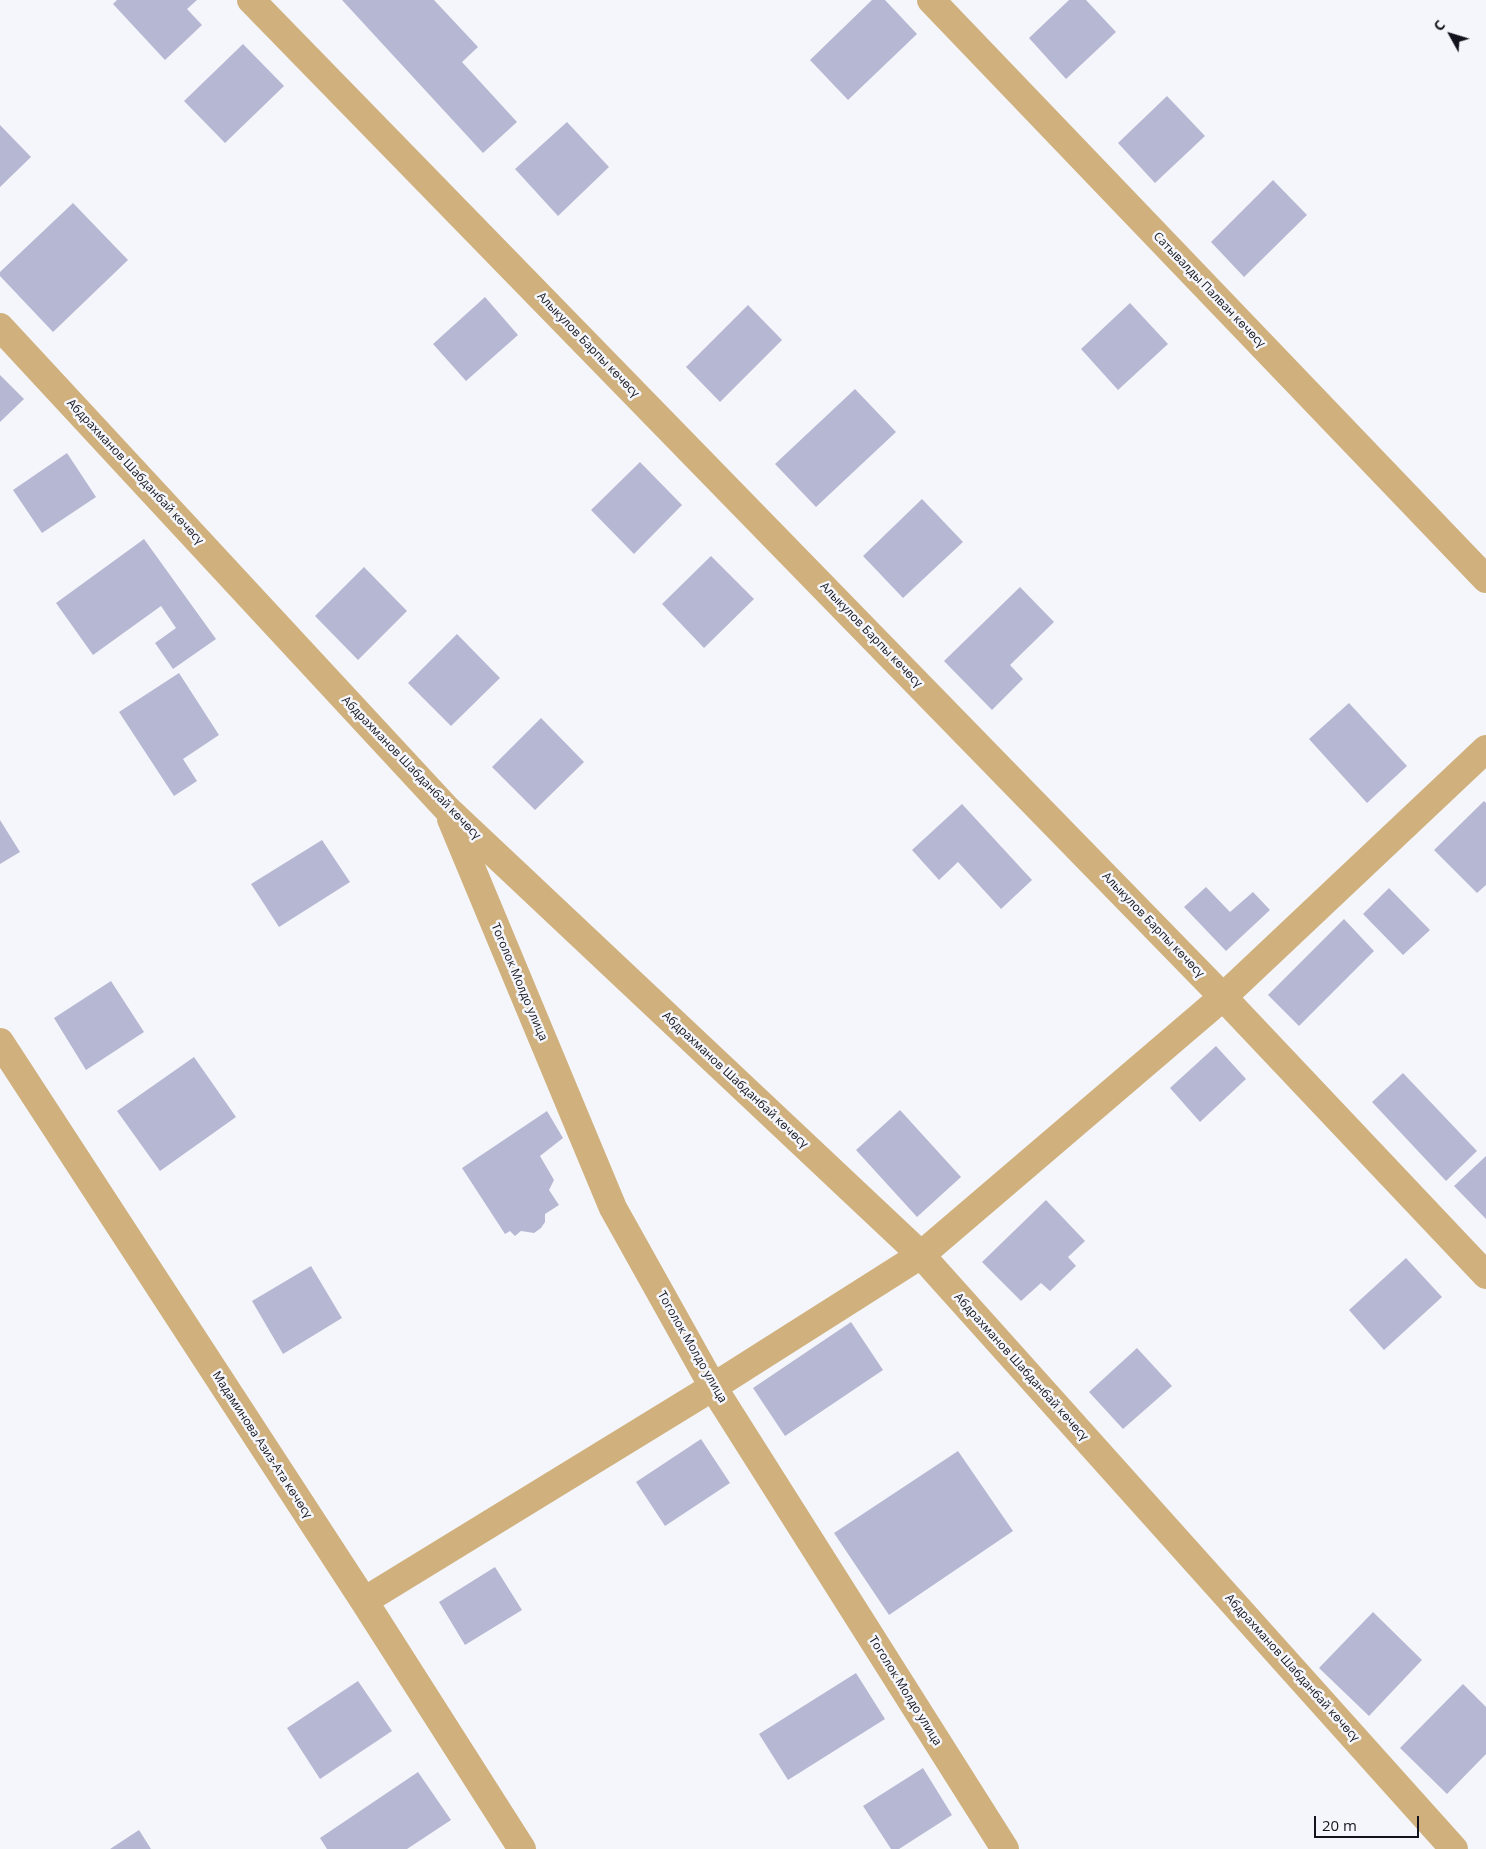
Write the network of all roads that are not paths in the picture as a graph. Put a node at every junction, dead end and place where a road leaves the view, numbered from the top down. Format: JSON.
{"nodes":[{"id":1,"x":251,"y":0,"type":"edge"},
{"id":2,"x":931,"y":0,"type":"edge"},
{"id":3,"x":0,"y":327,"type":"edge"},
{"id":4,"x":1486,"y":579,"type":"edge"},
{"id":5,"x":1486,"y":750,"type":"edge"},
{"id":6,"x":447,"y":809,"type":"junction"},
{"id":7,"x":1223,"y":996,"type":"junction"},
{"id":8,"x":0,"y":1042,"type":"edge"},
{"id":9,"x":921,"y":1255,"type":"junction"},
{"id":10,"x":1486,"y":1275,"type":"edge"},
{"id":11,"x":713,"y":1387,"type":"junction"},
{"id":12,"x":364,"y":1601,"type":"junction"},
{"id":13,"x":522,"y":1849,"type":"edge"},
{"id":14,"x":1005,"y":1849,"type":"edge"},
{"id":15,"x":1454,"y":1849,"type":"edge"}],
"edges":[{"from":1,"to":7,"type":"street","name":"Алыкулов Барпы көчөсү"},
{"from":2,"to":4,"type":"street","name":"Сатывалды Палван көчөсү"},
{"from":3,"to":6,"type":"street","name":"Абдрахманов Шабданбай көчөсү"},
{"from":5,"to":7,"type":"street"},
{"from":6,"to":9,"type":"street","name":"Абдрахманов Шабданбай көчөсү"},
{"from":6,"to":11,"type":"street","name":"Тоголок Молдо улица"},
{"from":7,"to":9,"type":"street"},
{"from":7,"to":10,"type":"street","name":"Алыкулов Барпы көчөсү"},
{"from":8,"to":12,"type":"street","name":"Мадаминова Азиз-Ата көчөсү"},
{"from":9,"to":11,"type":"street"},
{"from":9,"to":15,"type":"street","name":"Абдрахманов Шабданбай көчөсү"},
{"from":11,"to":12,"type":"street"},
{"from":11,"to":14,"type":"street","name":"Тоголок Молдо улица"},
{"from":12,"to":13,"type":"street","name":"Мадаминова Азиз-Ата көчөсү"}]}
